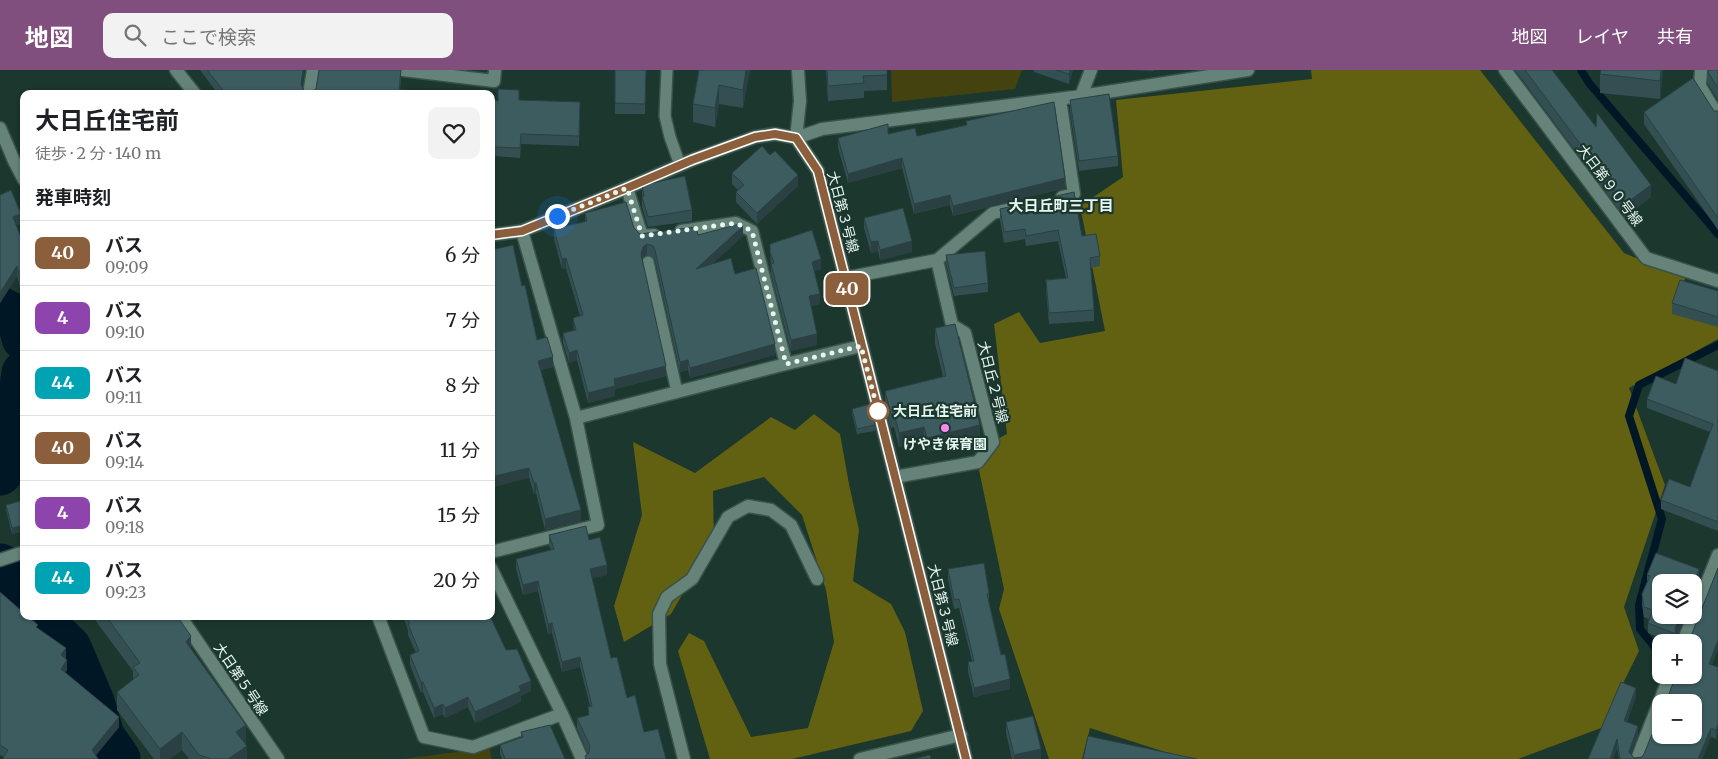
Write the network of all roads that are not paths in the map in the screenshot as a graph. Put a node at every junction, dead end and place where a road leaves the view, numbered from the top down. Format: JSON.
{"nodes":[{"id":1,"x":176,"y":70,"type":"edge"},
{"id":2,"x":312,"y":70,"type":"edge"},
{"id":3,"x":403,"y":70,"type":"edge"},
{"id":4,"x":495,"y":70,"type":"edge"},
{"id":5,"x":667,"y":70,"type":"edge"},
{"id":6,"x":798,"y":70,"type":"edge"},
{"id":7,"x":1091,"y":70,"type":"edge"},
{"id":8,"x":1248,"y":70,"type":"edge"},
{"id":9,"x":1505,"y":70,"type":"edge"},
{"id":10,"x":1701,"y":70,"type":"edge"},
{"id":11,"x":192,"y":90,"type":"edge"},
{"id":12,"x":310,"y":90,"type":"edge"},
{"id":13,"x":1081,"y":96,"type":"junction"},
{"id":14,"x":1060,"y":99,"type":"junction"},
{"id":15,"x":1718,"y":116,"type":"edge"},
{"id":16,"x":0,"y":128,"type":"edge"},
{"id":17,"x":796,"y":138,"type":"junction"},
{"id":18,"x":680,"y":165,"type":"junction"},
{"id":19,"x":20,"y":172,"type":"edge"},
{"id":20,"x":627,"y":188,"type":"junction"},
{"id":21,"x":1047,"y":200,"type":"edge"},
{"id":22,"x":1029,"y":204,"type":"edge"},
{"id":23,"x":522,"y":231,"type":"junction"},
{"id":24,"x":495,"y":234,"type":"edge"},
{"id":25,"x":937,"y":260,"type":"junction"},
{"id":26,"x":648,"y":262,"type":"dead end"},
{"id":27,"x":845,"y":278,"type":"junction"},
{"id":28,"x":1718,"y":281,"type":"edge"},
{"id":29,"x":861,"y":346,"type":"junction"},
{"id":30,"x":786,"y":364,"type":"junction"},
{"id":31,"x":677,"y":392,"type":"junction"},
{"id":32,"x":576,"y":418,"type":"junction"},
{"id":33,"x":895,"y":477,"type":"junction"},
{"id":34,"x":495,"y":551,"type":"edge"},
{"id":35,"x":20,"y":553,"type":"edge"},
{"id":36,"x":1718,"y":555,"type":"edge"},
{"id":37,"x":5,"y":558,"type":"edge"},
{"id":38,"x":495,"y":576,"type":"edge"},
{"id":39,"x":816,"y":579,"type":"dead end"},
{"id":40,"x":183,"y":620,"type":"edge"},
{"id":41,"x":380,"y":620,"type":"edge"},
{"id":42,"x":1686,"y":634,"type":"edge"},
{"id":43,"x":1666,"y":684,"type":"edge"},
{"id":44,"x":562,"y":714,"type":"junction"},
{"id":45,"x":961,"y":735,"type":"junction"},
{"id":46,"x":278,"y":759,"type":"edge"},
{"id":47,"x":582,"y":759,"type":"edge"},
{"id":48,"x":684,"y":759,"type":"edge"},
{"id":49,"x":860,"y":759,"type":"edge"},
{"id":50,"x":966,"y":759,"type":"edge"},
{"id":51,"x":1637,"y":759,"type":"edge"}],
"edges":[{"from":1,"to":11,"type":"street"},
{"from":2,"to":12,"type":"street"},
{"from":3,"to":4,"type":"street"},
{"from":5,"to":18,"type":"lane"},
{"from":6,"to":17,"type":"street"},
{"from":7,"to":13,"type":"street"},
{"from":8,"to":13,"type":"street"},
{"from":9,"to":28,"type":"street","name":"大日第９０号線"},
{"from":10,"to":15,"type":"street"},
{"from":13,"to":14,"type":"street"},
{"from":14,"to":17,"type":"street"},
{"from":14,"to":21,"type":"street"},
{"from":16,"to":19,"type":"street"},
{"from":17,"to":18,"type":"street"},
{"from":17,"to":27,"type":"street","name":"大日第３号線"},
{"from":18,"to":20,"type":"street"},
{"from":20,"to":23,"type":"street"},
{"from":20,"to":30,"type":"street"},
{"from":22,"to":25,"type":"street"},
{"from":23,"to":24,"type":"street"},
{"from":23,"to":32,"type":"street"},
{"from":25,"to":27,"type":"street"},
{"from":25,"to":33,"type":"street","name":"大日丘２号線"},
{"from":26,"to":31,"type":"lane"},
{"from":27,"to":29,"type":"street","name":"大日第３号線"},
{"from":29,"to":30,"type":"street"},
{"from":29,"to":33,"type":"street","name":"大日第３号線"},
{"from":30,"to":31,"type":"street"},
{"from":31,"to":32,"type":"street"},
{"from":32,"to":34,"type":"street"},
{"from":33,"to":45,"type":"street","name":"大日第３号線"},
{"from":35,"to":37,"type":"street"},
{"from":36,"to":42,"type":"street"},
{"from":38,"to":44,"type":"street"},
{"from":39,"to":48,"type":"street"},
{"from":40,"to":46,"type":"street","name":"大日第５号線"},
{"from":41,"to":44,"type":"street"},
{"from":43,"to":51,"type":"street"},
{"from":44,"to":47,"type":"street"},
{"from":45,"to":49,"type":"street"},
{"from":45,"to":50,"type":"street","name":"大日第３号線"}]}
